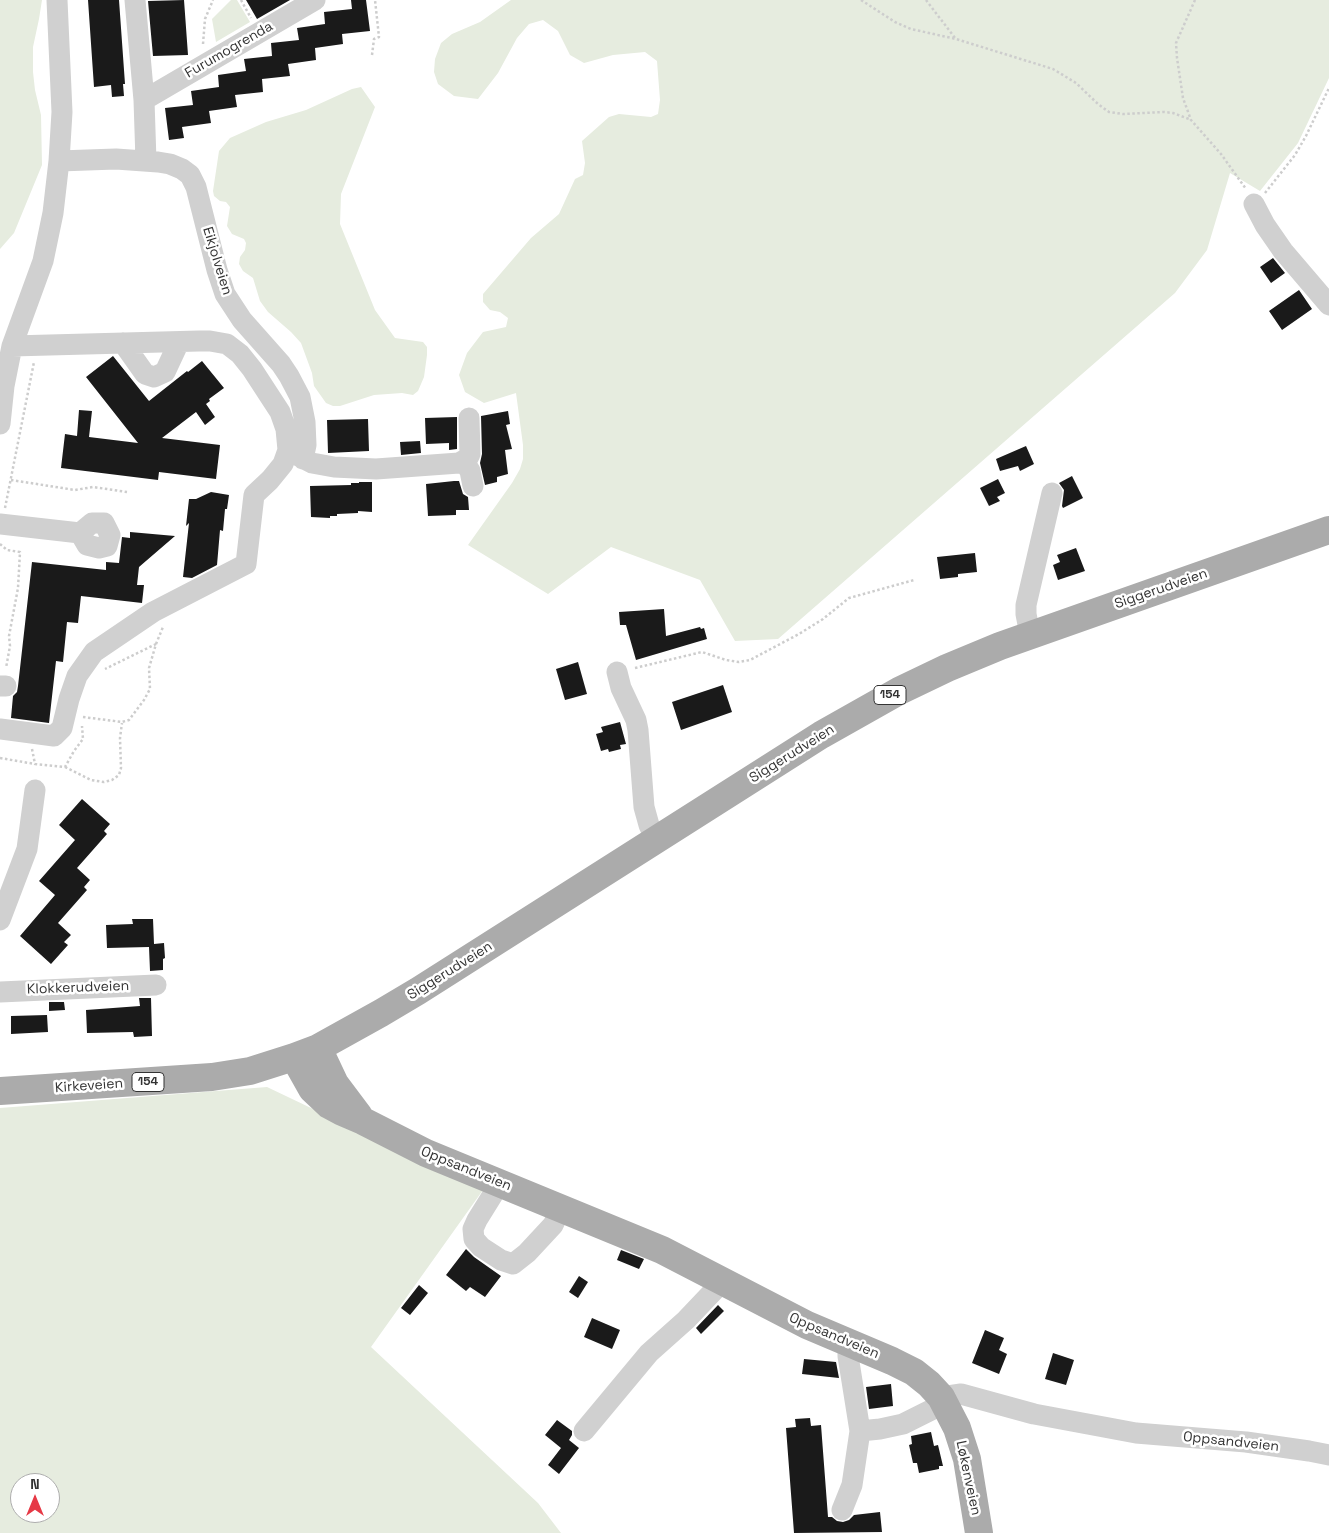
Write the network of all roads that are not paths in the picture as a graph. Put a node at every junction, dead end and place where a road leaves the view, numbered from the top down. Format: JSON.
{"nodes":[{"id":1,"x":56,"y":0,"type":"edge"},
{"id":2,"x":135,"y":0,"type":"edge"},
{"id":3,"x":315,"y":0,"type":"edge"},
{"id":4,"x":144,"y":100,"type":"junction"},
{"id":5,"x":59,"y":161,"type":"junction"},
{"id":6,"x":146,"y":161,"type":"junction"},
{"id":7,"x":1254,"y":204,"type":"road end"},
{"id":8,"x":1329,"y":305,"type":"edge"},
{"id":9,"x":178,"y":342,"type":"junction"},
{"id":10,"x":123,"y":343,"type":"junction"},
{"id":11,"x":12,"y":346,"type":"junction"},
{"id":12,"x":469,"y":418,"type":"dead end"},
{"id":13,"x":0,"y":424,"type":"edge"},
{"id":14,"x":296,"y":454,"type":"junction"},
{"id":15,"x":464,"y":461,"type":"junction"},
{"id":16,"x":473,"y":486,"type":"dead end"},
{"id":17,"x":1052,"y":492,"type":"dead end"},
{"id":18,"x":1329,"y":530,"type":"edge"},
{"id":19,"x":0,"y":531,"type":"edge"},
{"id":20,"x":80,"y":533,"type":"dead end"},
{"id":21,"x":1030,"y":635,"type":"junction"},
{"id":22,"x":617,"y":672,"type":"road end"},
{"id":23,"x":0,"y":729,"type":"edge"},
{"id":24,"x":35,"y":790,"type":"dead end"},
{"id":25,"x":656,"y":840,"type":"junction"},
{"id":26,"x":0,"y":920,"type":"edge"},
{"id":27,"x":156,"y":985,"type":"dead end"},
{"id":28,"x":0,"y":992,"type":"edge"},
{"id":29,"x":306,"y":1052,"type":"junction"},
{"id":30,"x":0,"y":1091,"type":"edge"},
{"id":31,"x":500,"y":1183,"type":"junction"},
{"id":32,"x":561,"y":1208,"type":"junction"},
{"id":33,"x":722,"y":1281,"type":"junction"},
{"id":34,"x":848,"y":1343,"type":"junction"},
{"id":35,"x":943,"y":1400,"type":"junction"},
{"id":36,"x":584,"y":1431,"type":"dead end"},
{"id":37,"x":860,"y":1431,"type":"junction"},
{"id":38,"x":1329,"y":1455,"type":"edge"},
{"id":39,"x":842,"y":1510,"type":"dead end"},
{"id":40,"x":979,"y":1533,"type":"edge"}],
"edges":[{"from":1,"to":5,"type":"street"},
{"from":2,"to":4,"type":"street"},
{"from":3,"to":4,"type":"street","name":"Furumogrenda"},
{"from":4,"to":6,"type":"street"},
{"from":5,"to":6,"type":"street","name":"Eikjolveien"},
{"from":5,"to":11,"type":"street"},
{"from":6,"to":14,"type":"street","name":"Eikjolveien"},
{"from":7,"to":8,"type":"street"},
{"from":9,"to":10,"type":"street"},
{"from":9,"to":10,"type":"street"},
{"from":9,"to":14,"type":"street"},
{"from":10,"to":11,"type":"street"},
{"from":11,"to":13,"type":"street"},
{"from":12,"to":15,"type":"street"},
{"from":14,"to":15,"type":"street"},
{"from":14,"to":23,"type":"street"},
{"from":15,"to":16,"type":"street"},
{"from":17,"to":21,"type":"street"},
{"from":18,"to":21,"type":"main road","name":"Siggerudveien","number":"154"},
{"from":19,"to":20,"type":"street"},
{"from":21,"to":25,"type":"main road","name":"Siggerudveien","number":"154"},
{"from":22,"to":25,"type":"street"},
{"from":24,"to":26,"type":"street"},
{"from":25,"to":29,"type":"main road","name":"Siggerudveien","number":"154"},
{"from":27,"to":28,"type":"street","name":"Klokkerudveien"},
{"from":29,"to":30,"type":"main road","name":"Kirkeveien","number":"154"},
{"from":29,"to":31,"type":"main road","name":"Oppsandveien"},
{"from":31,"to":32,"type":"main road","name":"Oppsandveien"},
{"from":31,"to":32,"type":"street"},
{"from":32,"to":33,"type":"main road","name":"Oppsandveien"},
{"from":33,"to":34,"type":"main road","name":"Oppsandveien"},
{"from":33,"to":36,"type":"street"},
{"from":34,"to":35,"type":"main road","name":"Oppsandveien"},
{"from":34,"to":37,"type":"street"},
{"from":35,"to":37,"type":"street"},
{"from":35,"to":38,"type":"street","name":"Oppsandveien"},
{"from":35,"to":40,"type":"main road","name":"Løkenveien"},
{"from":37,"to":39,"type":"street"}]}
